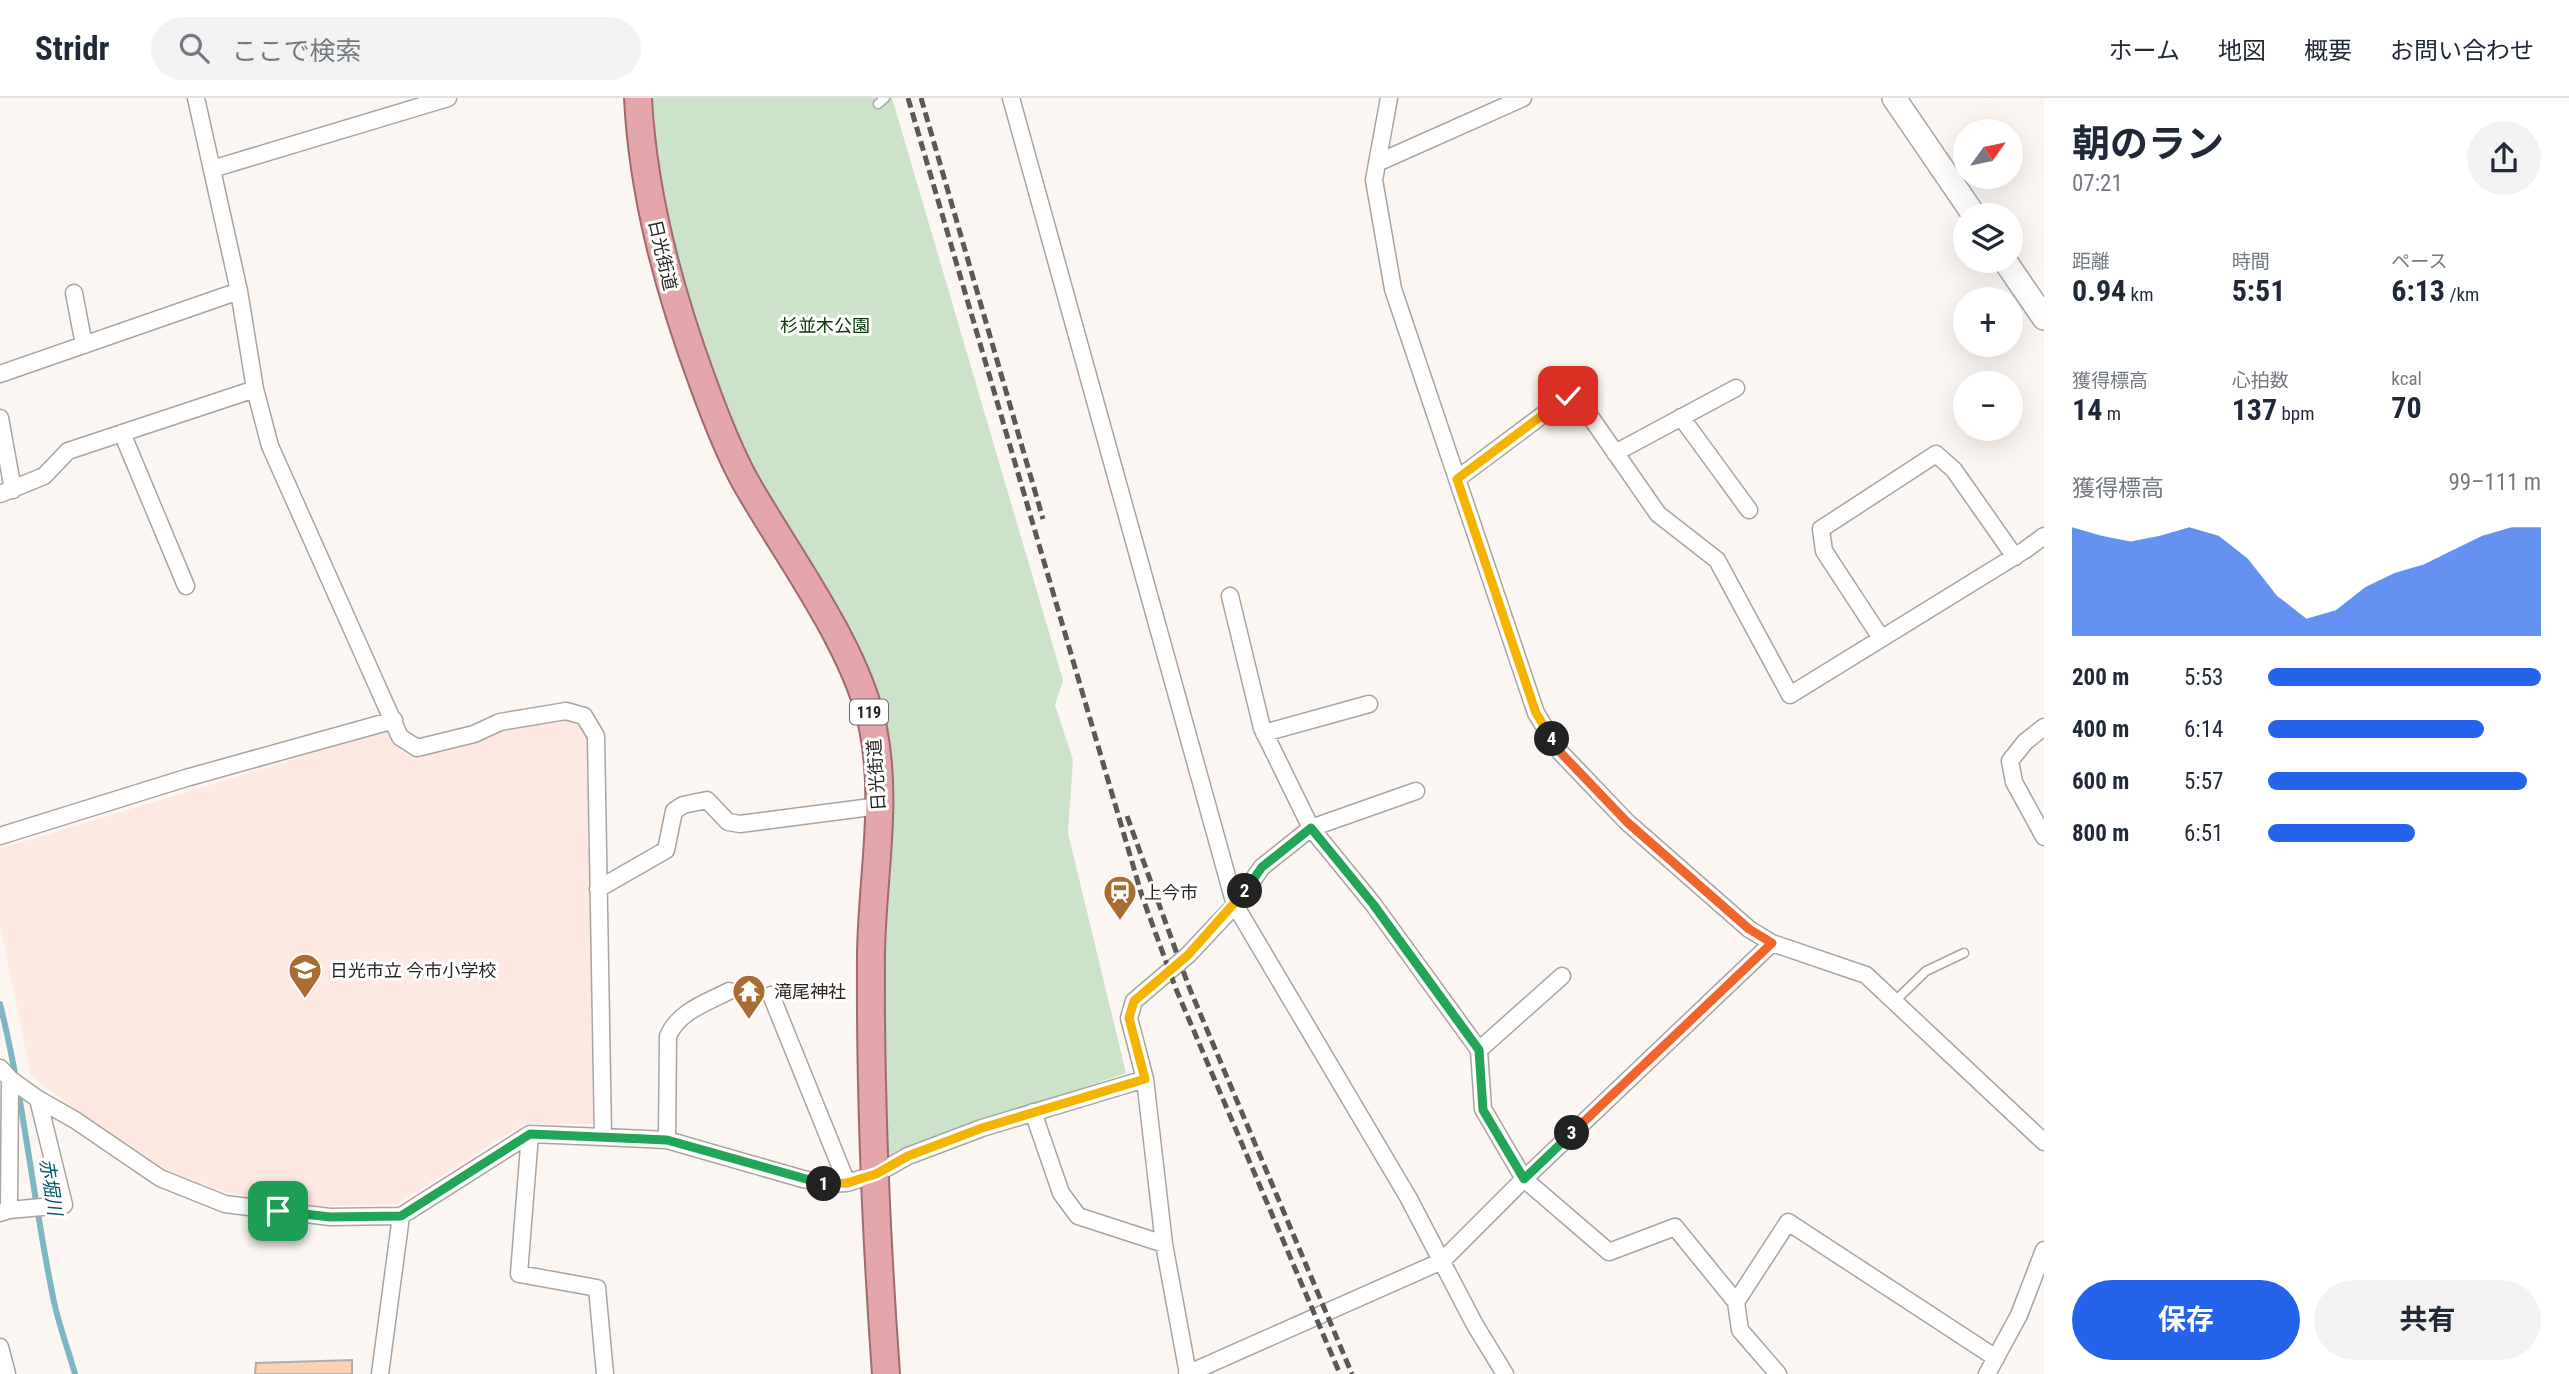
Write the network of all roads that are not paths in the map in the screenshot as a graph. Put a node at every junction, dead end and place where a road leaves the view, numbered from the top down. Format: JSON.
{"nodes":[{"id":1,"x":196,"y":98,"type":"edge"},
{"id":2,"x":448,"y":98,"type":"edge"},
{"id":3,"x":638,"y":98,"type":"edge"},
{"id":4,"x":1011,"y":98,"type":"edge"},
{"id":5,"x":1389,"y":98,"type":"edge"},
{"id":6,"x":1523,"y":98,"type":"edge"},
{"id":7,"x":1894,"y":98,"type":"edge"},
{"id":8,"x":1377,"y":163,"type":"junction"},
{"id":9,"x":212,"y":169,"type":"junction"},
{"id":10,"x":1966,"y":203,"type":"edge"},
{"id":11,"x":2013,"y":273,"type":"edge"},
{"id":12,"x":239,"y":291,"type":"junction"},
{"id":13,"x":74,"y":293,"type":"dead end"},
{"id":14,"x":2044,"y":318,"type":"edge"},
{"id":15,"x":84,"y":345,"type":"junction"},
{"id":16,"x":0,"y":374,"type":"edge"},
{"id":17,"x":1736,"y":388,"type":"dead end"},
{"id":18,"x":255,"y":389,"type":"junction"},
{"id":19,"x":1681,"y":417,"type":"junction"},
{"id":20,"x":0,"y":418,"type":"edge"},
{"id":21,"x":122,"y":433,"type":"junction"},
{"id":22,"x":1615,"y":453,"type":"junction"},
{"id":23,"x":1457,"y":479,"type":"junction"},
{"id":24,"x":7,"y":492,"type":"edge"},
{"id":25,"x":1749,"y":510,"type":"dead end"},
{"id":26,"x":2044,"y":536,"type":"edge"},
{"id":27,"x":2015,"y":556,"type":"junction"},
{"id":28,"x":186,"y":586,"type":"dead end"},
{"id":29,"x":1230,"y":596,"type":"dead end"},
{"id":30,"x":1881,"y":638,"type":"junction"},
{"id":31,"x":1369,"y":705,"type":"dead end"},
{"id":32,"x":394,"y":720,"type":"junction"},
{"id":33,"x":2044,"y":727,"type":"edge"},
{"id":34,"x":1264,"y":733,"type":"junction"},
{"id":35,"x":1416,"y":791,"type":"dead end"},
{"id":36,"x":879,"y":806,"type":"junction"},
{"id":37,"x":1311,"y":828,"type":"junction"},
{"id":38,"x":0,"y":836,"type":"edge"},
{"id":39,"x":2044,"y":836,"type":"edge"},
{"id":40,"x":598,"y":889,"type":"junction"},
{"id":41,"x":1235,"y":905,"type":"junction"},
{"id":42,"x":1772,"y":943,"type":"junction"},
{"id":43,"x":1964,"y":953,"type":"dead end"},
{"id":44,"x":1562,"y":976,"type":"dead end"},
{"id":45,"x":729,"y":991,"type":"dead end"},
{"id":46,"x":771,"y":995,"type":"dead end"},
{"id":47,"x":1894,"y":1002,"type":"junction"},
{"id":48,"x":1479,"y":1050,"type":"junction"},
{"id":49,"x":5,"y":1074,"type":"edge"},
{"id":50,"x":1145,"y":1079,"type":"junction"},
{"id":51,"x":38,"y":1099,"type":"junction"},
{"id":52,"x":1033,"y":1112,"type":"junction"},
{"id":53,"x":530,"y":1134,"type":"junction"},
{"id":54,"x":603,"y":1137,"type":"junction"},
{"id":55,"x":667,"y":1140,"type":"junction"},
{"id":56,"x":2044,"y":1142,"type":"edge"},
{"id":57,"x":876,"y":1174,"type":"junction"},
{"id":58,"x":1524,"y":1179,"type":"junction"},
{"id":59,"x":847,"y":1183,"type":"junction"},
{"id":60,"x":11,"y":1211,"type":"edge"},
{"id":61,"x":401,"y":1216,"type":"junction"},
{"id":62,"x":1164,"y":1244,"type":"junction"},
{"id":63,"x":2044,"y":1250,"type":"edge"},
{"id":64,"x":1442,"y":1261,"type":"junction"},
{"id":65,"x":1736,"y":1301,"type":"junction"},
{"id":66,"x":0,"y":1347,"type":"edge"},
{"id":67,"x":1996,"y":1358,"type":"junction"},
{"id":68,"x":7,"y":1374,"type":"edge"},
{"id":69,"x":380,"y":1374,"type":"edge"},
{"id":70,"x":605,"y":1374,"type":"edge"},
{"id":71,"x":886,"y":1374,"type":"edge"},
{"id":72,"x":1188,"y":1374,"type":"edge"},
{"id":73,"x":1505,"y":1374,"type":"edge"},
{"id":74,"x":1778,"y":1374,"type":"edge"},
{"id":75,"x":1987,"y":1374,"type":"edge"}],
"edges":[{"from":1,"to":9,"type":"street"},
{"from":2,"to":9,"type":"street"},
{"from":3,"to":36,"type":"highway","name":"日光街道","number":"119"},
{"from":4,"to":41,"type":"street"},
{"from":5,"to":8,"type":"street"},
{"from":6,"to":8,"type":"street"},
{"from":7,"to":10,"type":"main road"},
{"from":8,"to":23,"type":"street"},
{"from":9,"to":12,"type":"street"},
{"from":11,"to":14,"type":"main road"},
{"from":12,"to":15,"type":"street"},
{"from":12,"to":18,"type":"street"},
{"from":13,"to":15,"type":"street"},
{"from":15,"to":16,"type":"street"},
{"from":17,"to":19,"type":"street"},
{"from":18,"to":21,"type":"street"},
{"from":18,"to":32,"type":"street"},
{"from":19,"to":22,"type":"street"},
{"from":19,"to":25,"type":"street"},
{"from":20,"to":24,"type":"street"},
{"from":21,"to":24,"type":"street"},
{"from":21,"to":28,"type":"street"},
{"from":22,"to":23,"type":"street"},
{"from":22,"to":30,"type":"street"},
{"from":23,"to":42,"type":"street"},
{"from":26,"to":27,"type":"street"},
{"from":27,"to":30,"type":"street"},
{"from":27,"to":30,"type":"street"},
{"from":29,"to":34,"type":"street"},
{"from":31,"to":34,"type":"street"},
{"from":32,"to":38,"type":"street"},
{"from":32,"to":40,"type":"street"},
{"from":33,"to":39,"type":"street"},
{"from":34,"to":37,"type":"street"},
{"from":35,"to":37,"type":"street"},
{"from":36,"to":40,"type":"street"},
{"from":36,"to":57,"type":"highway","name":"日光街道","number":"119"},
{"from":37,"to":41,"type":"street"},
{"from":37,"to":48,"type":"street"},
{"from":40,"to":54,"type":"street"},
{"from":41,"to":50,"type":"street"},
{"from":41,"to":64,"type":"street"},
{"from":42,"to":47,"type":"street"},
{"from":42,"to":58,"type":"street"},
{"from":43,"to":47,"type":"lane"},
{"from":44,"to":48,"type":"street"},
{"from":45,"to":55,"type":"street"},
{"from":46,"to":59,"type":"street"},
{"from":47,"to":56,"type":"street"},
{"from":48,"to":58,"type":"street"},
{"from":49,"to":51,"type":"street"},
{"from":49,"to":60,"type":"street"},
{"from":50,"to":52,"type":"street"},
{"from":50,"to":62,"type":"street"},
{"from":51,"to":60,"type":"street"},
{"from":51,"to":61,"type":"street"},
{"from":52,"to":57,"type":"street"},
{"from":52,"to":62,"type":"street"},
{"from":53,"to":54,"type":"street"},
{"from":53,"to":61,"type":"street"},
{"from":53,"to":70,"type":"street"},
{"from":54,"to":55,"type":"street"},
{"from":55,"to":59,"type":"street"},
{"from":57,"to":59,"type":"street"},
{"from":57,"to":71,"type":"highway","name":"日光街道","number":"119"},
{"from":58,"to":64,"type":"street"},
{"from":58,"to":65,"type":"street"},
{"from":61,"to":69,"type":"street"},
{"from":62,"to":72,"type":"street"},
{"from":63,"to":67,"type":"street"},
{"from":64,"to":72,"type":"street"},
{"from":64,"to":73,"type":"street"},
{"from":65,"to":67,"type":"street"},
{"from":65,"to":74,"type":"street"},
{"from":66,"to":68,"type":"street"},
{"from":67,"to":75,"type":"street"}]}
